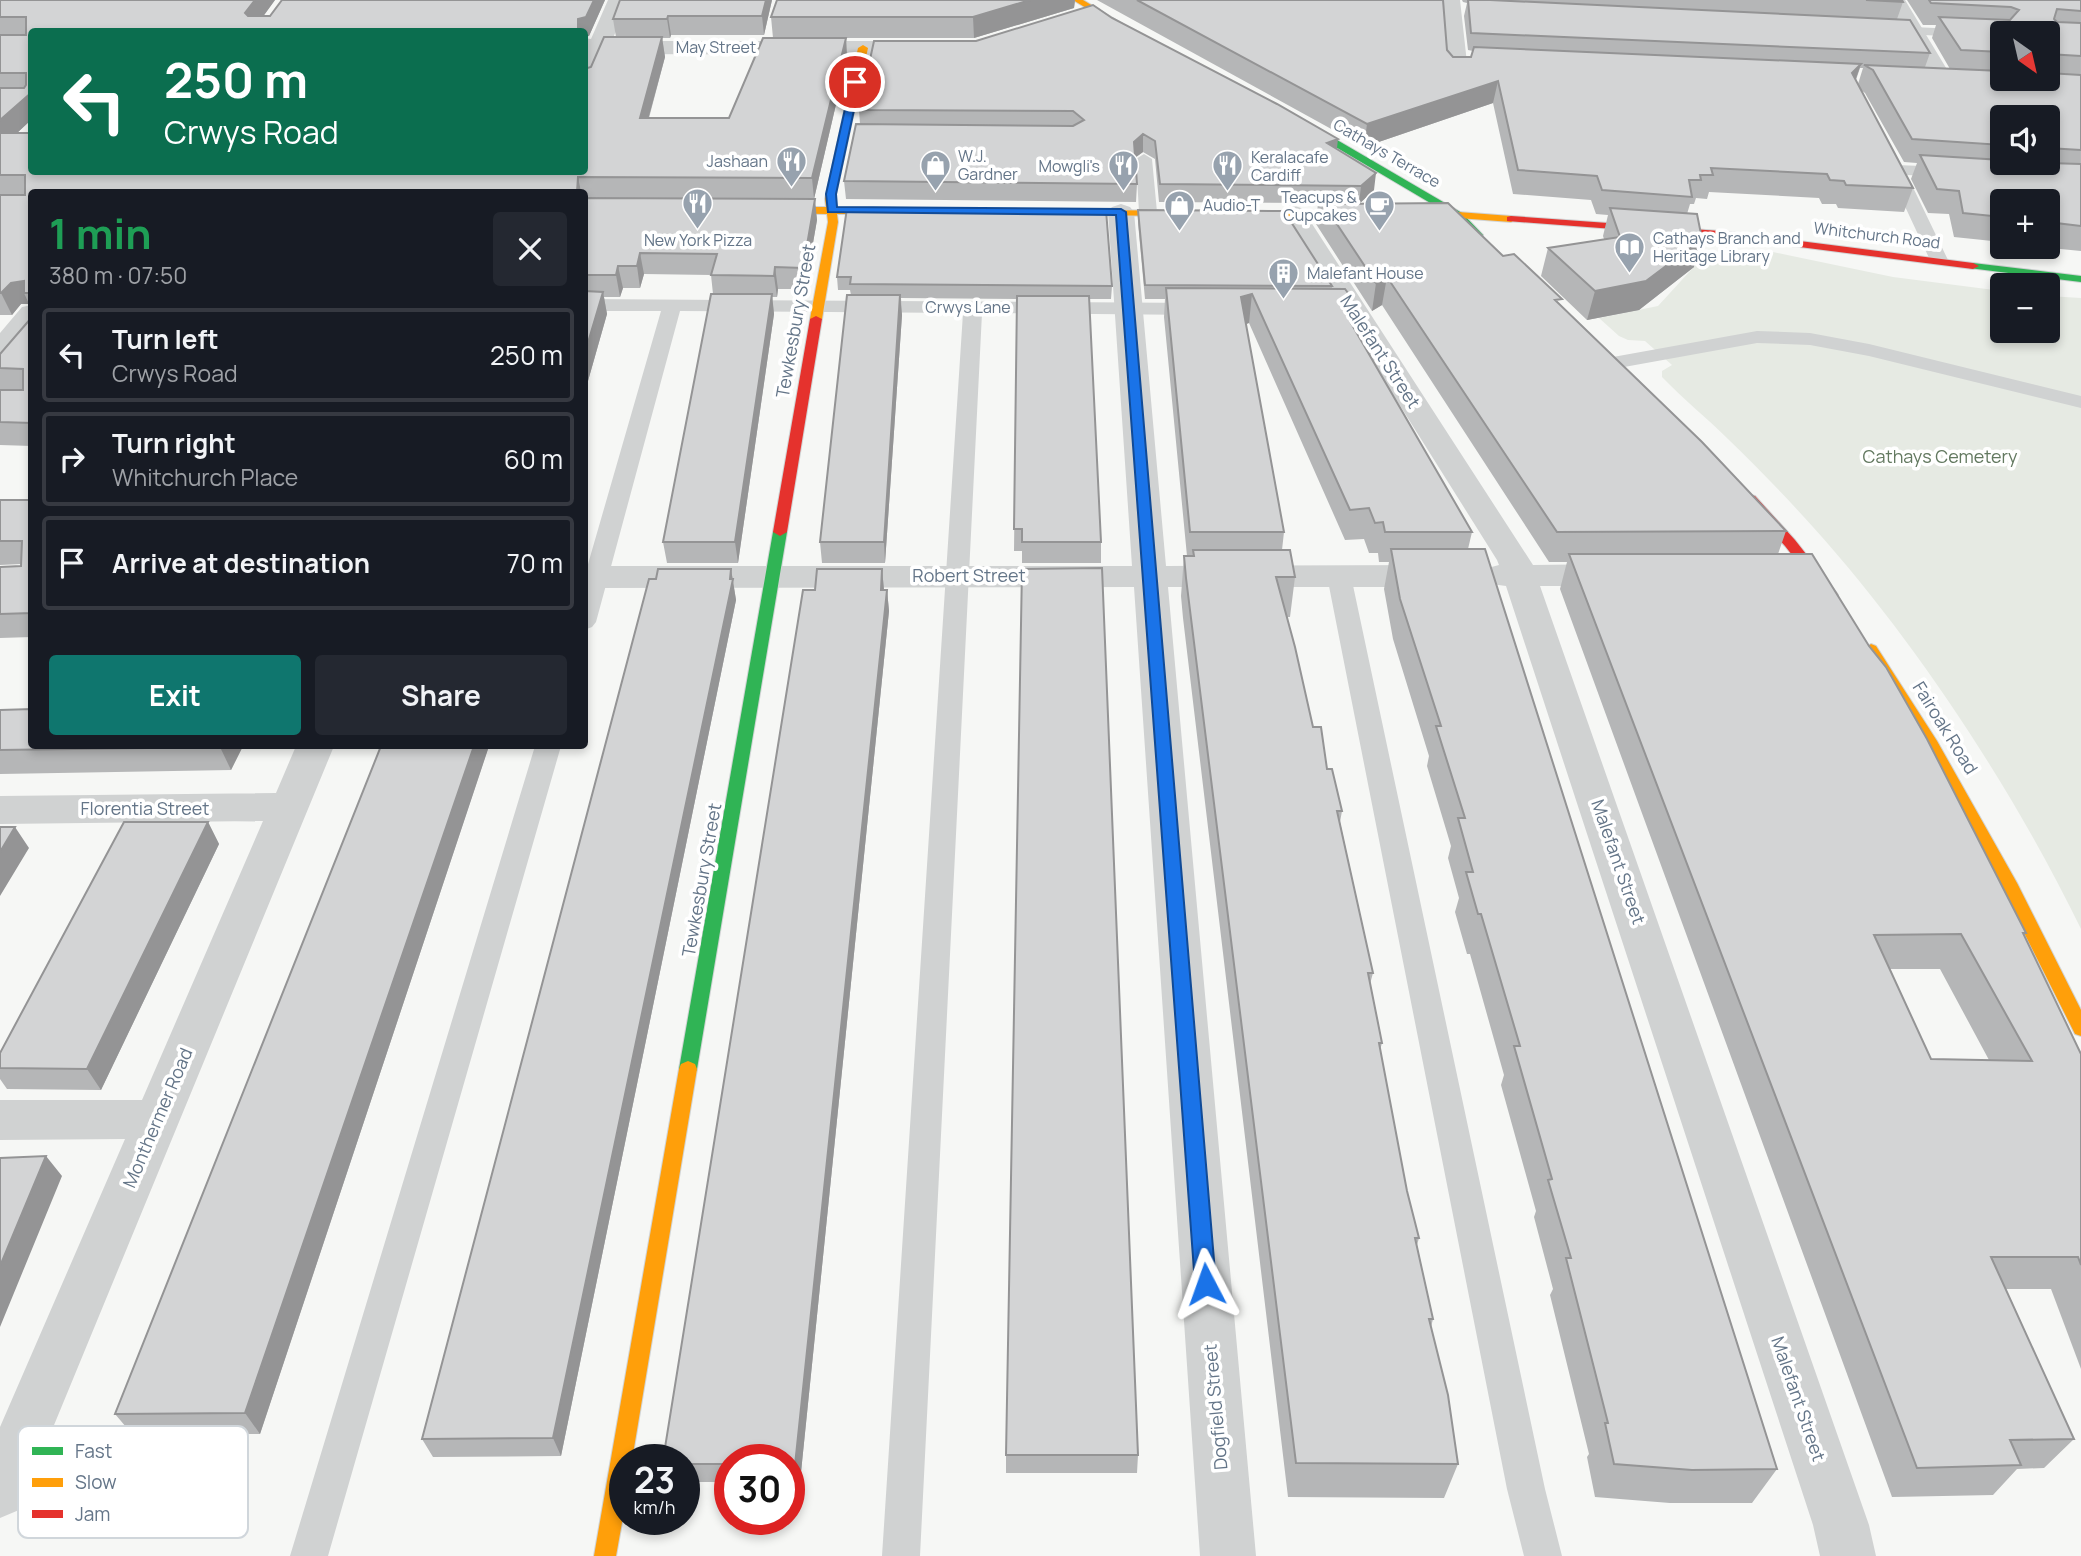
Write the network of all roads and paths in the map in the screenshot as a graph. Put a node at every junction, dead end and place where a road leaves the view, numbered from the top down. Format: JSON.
{"nodes":[{"id":1,"x":618,"y":0,"type":"edge"},
{"id":2,"x":1895,"y":0,"type":"edge"},
{"id":3,"x":1450,"y":7,"type":"edge"},
{"id":4,"x":1080,"y":10,"type":"edge"},
{"id":5,"x":1869,"y":29,"type":"edge"},
{"id":6,"x":1913,"y":31,"type":"junction"},
{"id":7,"x":1990,"y":34,"type":"edge"},
{"id":8,"x":1149,"y":41,"type":"edge"},
{"id":9,"x":592,"y":46,"type":"edge"},
{"id":10,"x":863,"y":48,"type":"junction"},
{"id":11,"x":925,"y":48,"type":"edge"},
{"id":12,"x":1462,"y":63,"type":"edge"},
{"id":13,"x":588,"y":64,"type":"edge"},
{"id":14,"x":1918,"y":80,"type":"edge"},
{"id":15,"x":1943,"y":81,"type":"junction"},
{"id":16,"x":1971,"y":83,"type":"edge"},
{"id":17,"x":1274,"y":108,"type":"edge"},
{"id":18,"x":1144,"y":159,"type":"edge"},
{"id":19,"x":1966,"y":173,"type":"edge"},
{"id":20,"x":751,"y":209,"type":"edge"},
{"id":21,"x":831,"y":210,"type":"junction"},
{"id":22,"x":914,"y":211,"type":"edge"},
{"id":23,"x":1038,"y":212,"type":"edge"},
{"id":24,"x":1134,"y":212,"type":"junction"},
{"id":25,"x":1292,"y":213,"type":"junction"},
{"id":26,"x":1458,"y":215,"type":"junction"},
{"id":27,"x":1486,"y":243,"type":"edge"},
{"id":28,"x":1939,"y":260,"type":"junction"},
{"id":29,"x":2081,"y":279,"type":"edge"},
{"id":30,"x":588,"y":305,"type":"edge"},
{"id":31,"x":672,"y":305,"type":"junction"},
{"id":32,"x":817,"y":306,"type":"junction"},
{"id":33,"x":973,"y":307,"type":"junction"},
{"id":34,"x":1128,"y":308,"type":"junction"},
{"id":35,"x":1220,"y":309,"type":"edge"},
{"id":36,"x":28,"y":318,"type":"edge"},
{"id":37,"x":0,"y":351,"type":"edge"},
{"id":38,"x":1608,"y":359,"type":"joint"},
{"id":39,"x":1632,"y":382,"type":"edge"},
{"id":40,"x":2081,"y":402,"type":"edge"},
{"id":41,"x":1736,"y":484,"type":"edge"},
{"id":42,"x":1640,"y":575,"type":"edge"},
{"id":43,"x":1774,"y":575,"type":"edge"},
{"id":44,"x":1816,"y":575,"type":"junction"},
{"id":45,"x":774,"y":576,"type":"junction"},
{"id":46,"x":959,"y":576,"type":"junction"},
{"id":47,"x":1149,"y":576,"type":"junction"},
{"id":48,"x":1339,"y":576,"type":"junction"},
{"id":49,"x":1520,"y":576,"type":"junction"},
{"id":50,"x":592,"y":577,"type":"edge"},
{"id":51,"x":588,"y":600,"type":"edge"},
{"id":52,"x":1840,"y":607,"type":"edge"},
{"id":53,"x":1864,"y":639,"type":"edge"},
{"id":54,"x":314,"y":749,"type":"edge"},
{"id":55,"x":547,"y":749,"type":"edge"},
{"id":56,"x":289,"y":807,"type":"junction"},
{"id":57,"x":0,"y":810,"type":"edge"},
{"id":58,"x":2081,"y":1029,"type":"edge"},
{"id":59,"x":158,"y":1119,"type":"junction"},
{"id":60,"x":0,"y":1121,"type":"edge"},
{"id":61,"x":27,"y":1426,"type":"edge"},
{"id":62,"x":18,"y":1448,"type":"edge"},
{"id":63,"x":0,"y":1490,"type":"edge"},
{"id":64,"x":309,"y":1556,"type":"edge"},
{"id":65,"x":606,"y":1556,"type":"edge"},
{"id":66,"x":901,"y":1556,"type":"edge"},
{"id":67,"x":1228,"y":1556,"type":"edge"},
{"id":68,"x":1543,"y":1556,"type":"edge"},
{"id":69,"x":1848,"y":1556,"type":"edge"}],
"edges":[{"from":1,"to":9,"type":"street"},
{"from":2,"to":6,"type":"street"},
{"from":3,"to":12,"type":"street"},
{"from":4,"to":8,"type":"street"},
{"from":5,"to":6,"type":"lane"},
{"from":6,"to":7,"type":"lane"},
{"from":6,"to":15,"type":"street"},
{"from":9,"to":10,"type":"street","name":"May Street"},
{"from":9,"to":13,"type":"street"},
{"from":10,"to":11,"type":"street","name":"May Street"},
{"from":10,"to":21,"type":"street","name":"Tewkesbury Street"},
{"from":14,"to":15,"type":"street"},
{"from":15,"to":16,"type":"street"},
{"from":17,"to":26,"type":"street","name":"Cathays Terrace"},
{"from":18,"to":24,"type":"lane"},
{"from":19,"to":28,"type":"lane"},
{"from":20,"to":21,"type":"street"},
{"from":21,"to":22,"type":"street"},
{"from":21,"to":32,"type":"street","name":"Tewkesbury Street"},
{"from":23,"to":24,"type":"street","name":"Whitchurch Road"},
{"from":24,"to":25,"type":"street","name":"Whitchurch Road"},
{"from":24,"to":34,"type":"street","name":"Dogfield Street"},
{"from":25,"to":26,"type":"street","name":"Whitchurch Road"},
{"from":25,"to":49,"type":"street","name":"Malefant Street"},
{"from":26,"to":27,"type":"street"},
{"from":26,"to":28,"type":"street","name":"Whitchurch Road"},
{"from":28,"to":29,"type":"street","name":"Whitchurch Road"},
{"from":30,"to":31,"type":"lane","name":"Crwys Lane"},
{"from":31,"to":32,"type":"lane","name":"Crwys Lane"},
{"from":31,"to":50,"type":"lane"},
{"from":32,"to":33,"type":"lane","name":"Crwys Lane"},
{"from":32,"to":45,"type":"street","name":"Tewkesbury Street"},
{"from":33,"to":34,"type":"lane","name":"Crwys Lane"},
{"from":33,"to":46,"type":"lane"},
{"from":34,"to":35,"type":"lane","name":"Crwys Lane"},
{"from":34,"to":47,"type":"street","name":"Dogfield Street"},
{"from":36,"to":37,"type":"street"},
{"from":38,"to":39,"type":"street"},
{"from":38,"to":40,"type":"lane"},
{"from":41,"to":44,"type":"street"},
{"from":42,"to":49,"type":"street","name":"Robert Street"},
{"from":43,"to":44,"type":"street"},
{"from":44,"to":52,"type":"street"},
{"from":45,"to":46,"type":"street","name":"Robert Street"},
{"from":45,"to":50,"type":"street","name":"Robert Street"},
{"from":45,"to":65,"type":"street","name":"Tewkesbury Street"},
{"from":46,"to":47,"type":"street","name":"Robert Street"},
{"from":46,"to":66,"type":"lane"},
{"from":47,"to":48,"type":"street","name":"Robert Street"},
{"from":47,"to":67,"type":"street","name":"Dogfield Street"},
{"from":48,"to":49,"type":"street","name":"Robert Street"},
{"from":48,"to":68,"type":"lane"},
{"from":49,"to":69,"type":"street","name":"Malefant Street"},
{"from":50,"to":51,"type":"lane"},
{"from":53,"to":58,"type":"street","name":"Fairoak Road"},
{"from":54,"to":56,"type":"street","name":"Monthermer Road"},
{"from":55,"to":64,"type":"lane"},
{"from":56,"to":57,"type":"street","name":"Florentia Street"},
{"from":56,"to":59,"type":"street","name":"Monthermer Road"},
{"from":59,"to":60,"type":"street"},
{"from":59,"to":61,"type":"street","name":"Monthermer Road"},
{"from":62,"to":63,"type":"street","name":"Monthermer Road"}]}
